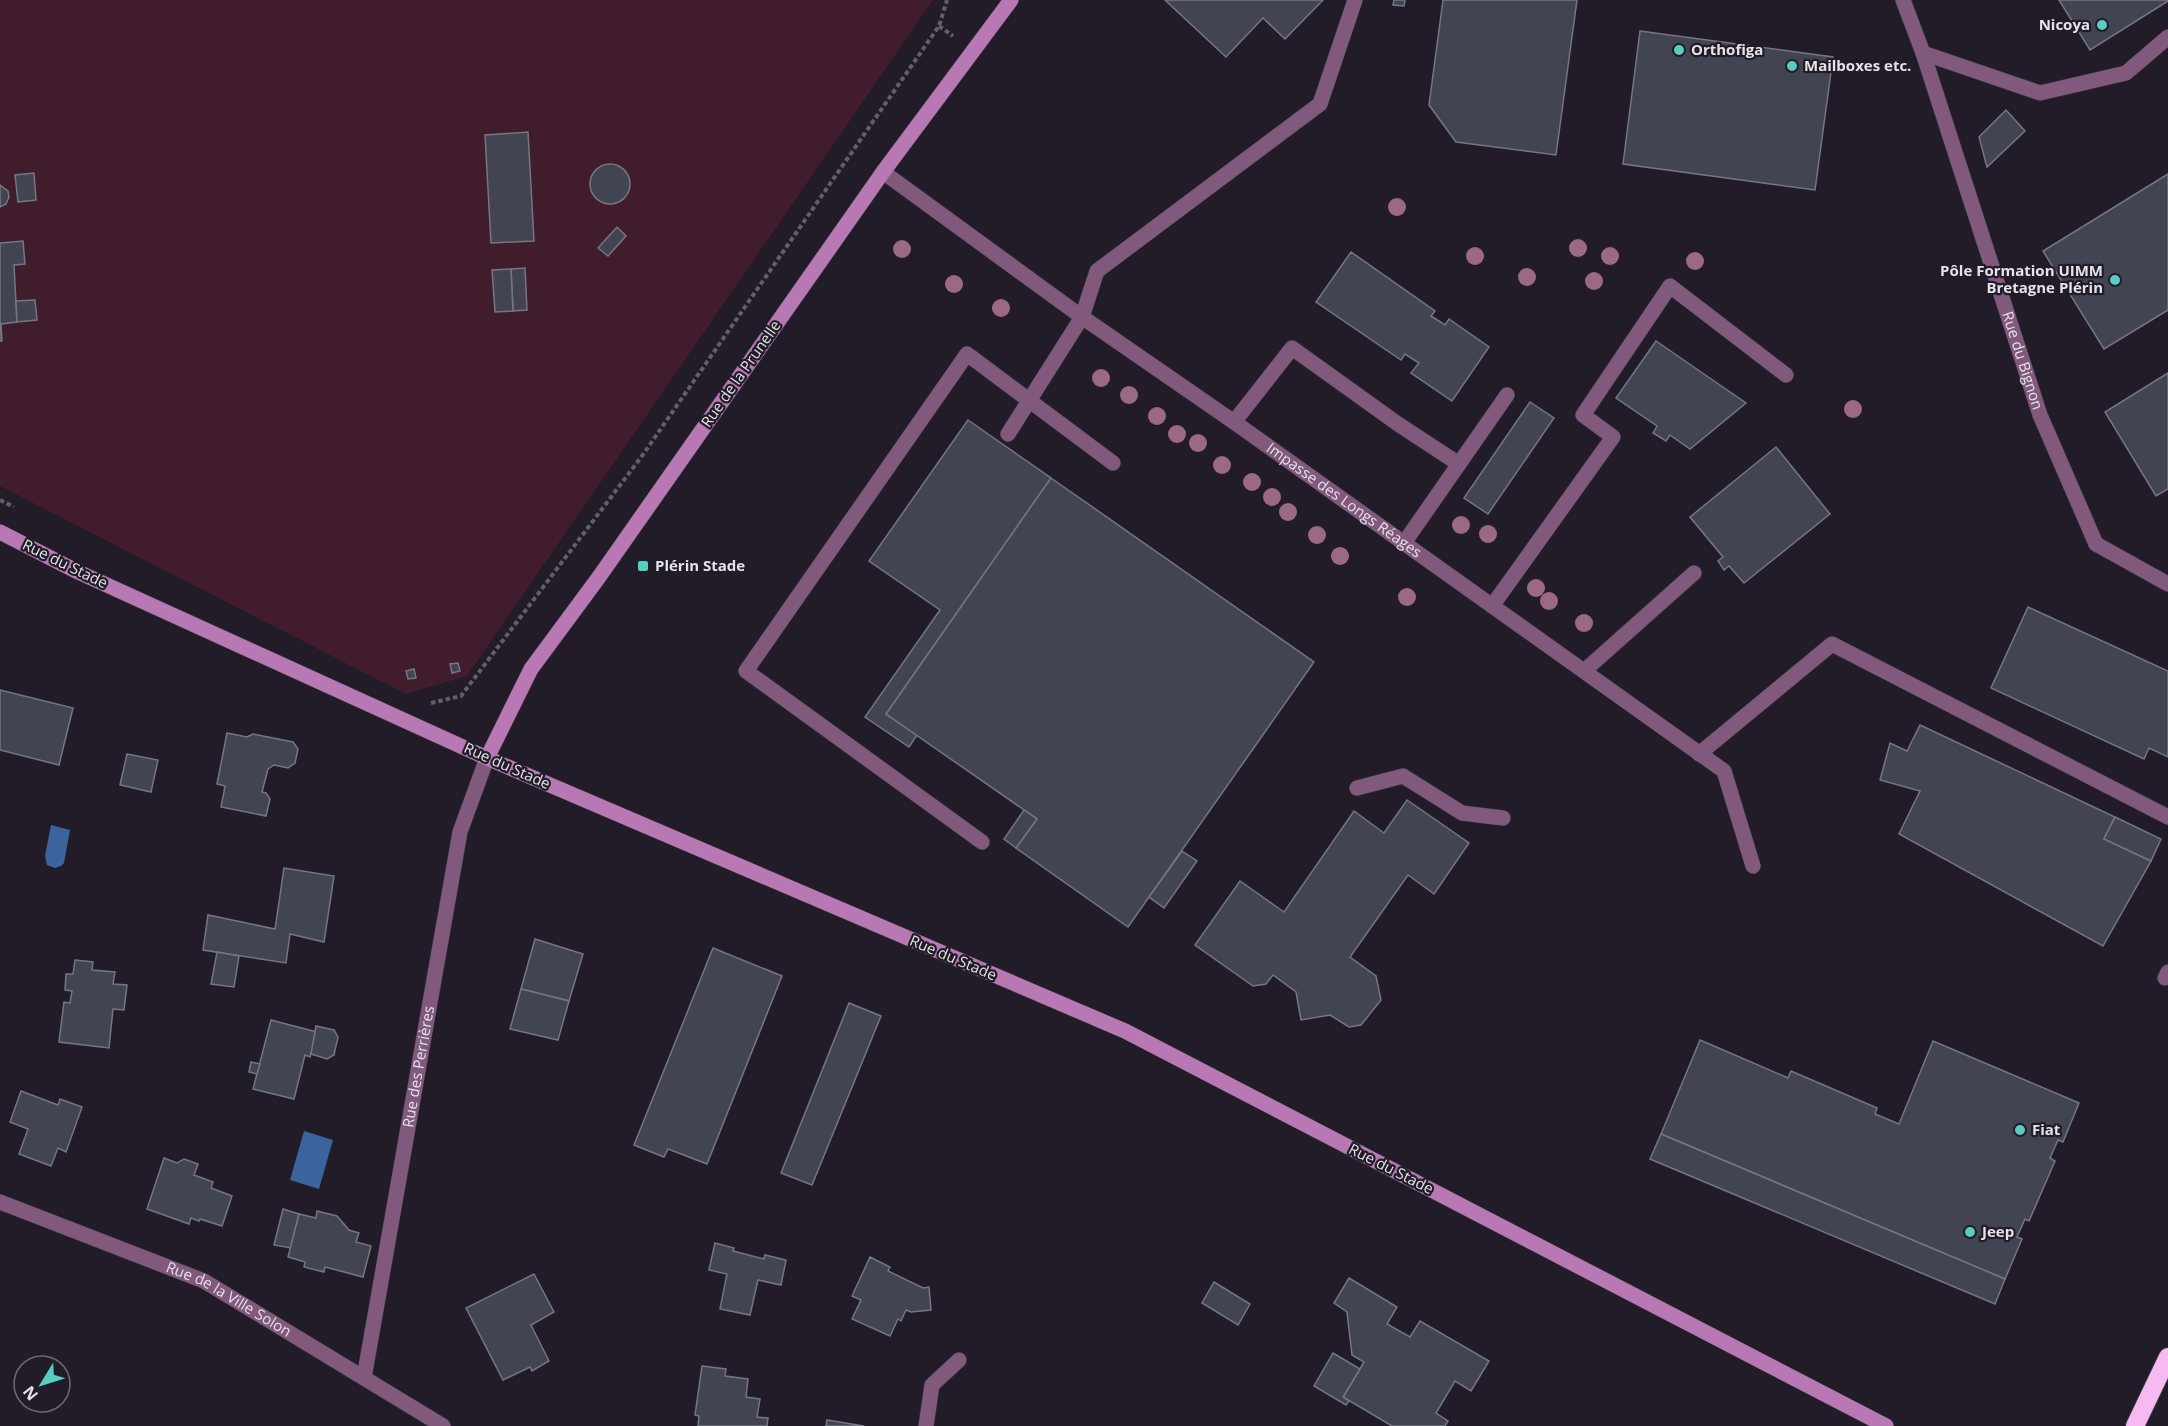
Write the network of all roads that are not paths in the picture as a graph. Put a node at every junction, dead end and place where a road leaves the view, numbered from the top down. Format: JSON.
{"nodes":[{"id":1,"x":1011,"y":0,"type":"edge"},
{"id":2,"x":1355,"y":0,"type":"edge"},
{"id":3,"x":1903,"y":0,"type":"edge"},
{"id":4,"x":2168,"y":37,"type":"edge"},
{"id":5,"x":1923,"y":53,"type":"junction"},
{"id":6,"x":884,"y":172,"type":"junction"},
{"id":7,"x":1082,"y":316,"type":"junction"},
{"id":8,"x":1786,"y":375,"type":"dead end"},
{"id":9,"x":1507,"y":395,"type":"dead end"},
{"id":10,"x":1029,"y":400,"type":"junction"},
{"id":11,"x":1234,"y":422,"type":"junction"},
{"id":12,"x":1008,"y":434,"type":"dead end"},
{"id":13,"x":1113,"y":463,"type":"dead end"},
{"id":14,"x":1459,"y":464,"type":"junction"},
{"id":15,"x":0,"y":532,"type":"edge"},
{"id":16,"x":1404,"y":543,"type":"junction"},
{"id":17,"x":1694,"y":573,"type":"dead end"},
{"id":18,"x":2168,"y":584,"type":"edge"},
{"id":19,"x":1492,"y":606,"type":"junction"},
{"id":20,"x":1584,"y":671,"type":"junction"},
{"id":21,"x":1699,"y":754,"type":"junction"},
{"id":22,"x":487,"y":758,"type":"junction"},
{"id":23,"x":1357,"y":788,"type":"dead end"},
{"id":24,"x":2168,"y":817,"type":"edge"},
{"id":25,"x":1503,"y":818,"type":"dead end"},
{"id":26,"x":982,"y":842,"type":"dead end"},
{"id":27,"x":1753,"y":866,"type":"dead end"},
{"id":28,"x":0,"y":1202,"type":"edge"},
{"id":29,"x":2168,"y":1357,"type":"edge"},
{"id":30,"x":959,"y":1360,"type":"dead end"},
{"id":31,"x":364,"y":1378,"type":"junction"},
{"id":32,"x":443,"y":1426,"type":"edge"},
{"id":33,"x":926,"y":1426,"type":"edge"},
{"id":34,"x":1886,"y":1426,"type":"edge"},
{"id":35,"x":2135,"y":1426,"type":"edge"}],
"edges":[{"from":1,"to":6,"type":"main road","name":"Rue de la Prunelle"},
{"from":2,"to":7,"type":"street"},
{"from":3,"to":5,"type":"street","name":"Rue du Bignon"},
{"from":4,"to":5,"type":"street"},
{"from":5,"to":18,"type":"street","name":"Rue du Bignon"},
{"from":6,"to":7,"type":"street","name":"Impasse des Longs Réages"},
{"from":6,"to":22,"type":"main road","name":"Rue de la Prunelle"},
{"from":7,"to":10,"type":"street"},
{"from":7,"to":11,"type":"street","name":"Impasse des Longs Réages"},
{"from":8,"to":19,"type":"street"},
{"from":9,"to":14,"type":"street"},
{"from":10,"to":12,"type":"street"},
{"from":10,"to":13,"type":"street"},
{"from":10,"to":26,"type":"street"},
{"from":11,"to":14,"type":"street"},
{"from":11,"to":16,"type":"street","name":"Impasse des Longs Réages"},
{"from":14,"to":16,"type":"street"},
{"from":15,"to":22,"type":"main road","name":"Rue du Stade"},
{"from":16,"to":19,"type":"street","name":"Impasse des Longs Réages"},
{"from":17,"to":20,"type":"street"},
{"from":19,"to":20,"type":"street","name":"Impasse des Longs Réages"},
{"from":20,"to":21,"type":"street","name":"Impasse des Longs Réages"},
{"from":21,"to":24,"type":"street"},
{"from":21,"to":27,"type":"street","name":"Impasse des Longs Réages"},
{"from":22,"to":31,"type":"street","name":"Rue des Perrières"},
{"from":22,"to":34,"type":"main road","name":"Rue du Stade"},
{"from":23,"to":25,"type":"street"},
{"from":28,"to":31,"type":"street","name":"Rue de la Ville Solon"},
{"from":29,"to":35,"type":"highway"},
{"from":30,"to":33,"type":"street"},
{"from":31,"to":32,"type":"street","name":"Rue de la Ville Solon"}]}
